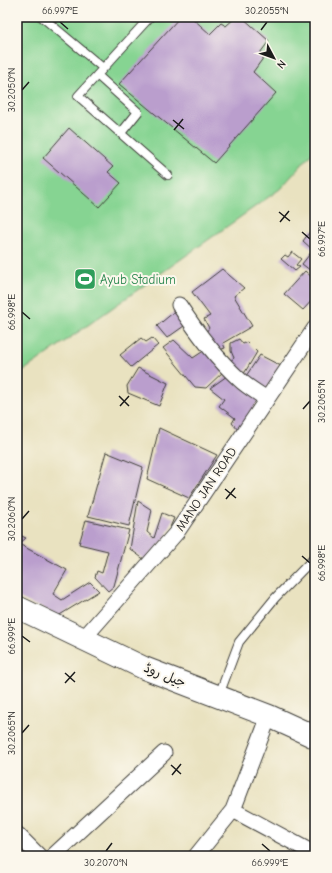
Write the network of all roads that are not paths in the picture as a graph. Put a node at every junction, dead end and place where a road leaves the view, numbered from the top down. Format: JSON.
{"nodes":[{"id":1,"x":42,"y":17,"type":"edge"},
{"id":2,"x":150,"y":17,"type":"edge"},
{"id":3,"x":103,"y":68,"type":"junction"},
{"id":4,"x":97,"y":75,"type":"junction"},
{"id":5,"x":120,"y":134,"type":"junction"},
{"id":6,"x":168,"y":175,"type":"dead end"},
{"id":7,"x":179,"y":305,"type":"dead end"},
{"id":8,"x":315,"y":328,"type":"edge"},
{"id":9,"x":267,"y":399,"type":"junction"},
{"id":10,"x":315,"y":556,"type":"edge"},
{"id":11,"x":17,"y":608,"type":"edge"},
{"id":12,"x":83,"y":639,"type":"junction"},
{"id":13,"x":218,"y":696,"type":"junction"},
{"id":14,"x":268,"y":716,"type":"junction"},
{"id":15,"x":315,"y":737,"type":"edge"},
{"id":16,"x":164,"y":753,"type":"dead end"},
{"id":17,"x":233,"y":810,"type":"junction"},
{"id":18,"x":17,"y":834,"type":"edge"},
{"id":19,"x":315,"y":854,"type":"edge"},
{"id":20,"x":39,"y":856,"type":"edge"},
{"id":21,"x":53,"y":856,"type":"edge"},
{"id":22,"x":196,"y":856,"type":"edge"}],
"edges":[{"from":1,"to":3,"type":"lane"},
{"from":2,"to":3,"type":"lane"},
{"from":3,"to":4,"type":"lane"},
{"from":4,"to":5,"type":"lane"},
{"from":4,"to":5,"type":"lane"},
{"from":5,"to":6,"type":"lane"},
{"from":7,"to":9,"type":"street"},
{"from":8,"to":9,"type":"street","name":"MANO JAN ROAD"},
{"from":9,"to":12,"type":"street","name":"MANO JAN ROAD"},
{"from":10,"to":13,"type":"lane"},
{"from":11,"to":12,"type":"main road","name":"جیل روڈ"},
{"from":12,"to":13,"type":"main road","name":"جیل روڈ"},
{"from":13,"to":14,"type":"main road","name":"جیل روڈ"},
{"from":14,"to":15,"type":"main road","name":"جیل روڈ"},
{"from":14,"to":17,"type":"street"},
{"from":16,"to":21,"type":"street"},
{"from":17,"to":19,"type":"street"},
{"from":17,"to":22,"type":"street"},
{"from":18,"to":20,"type":"street"}]}
